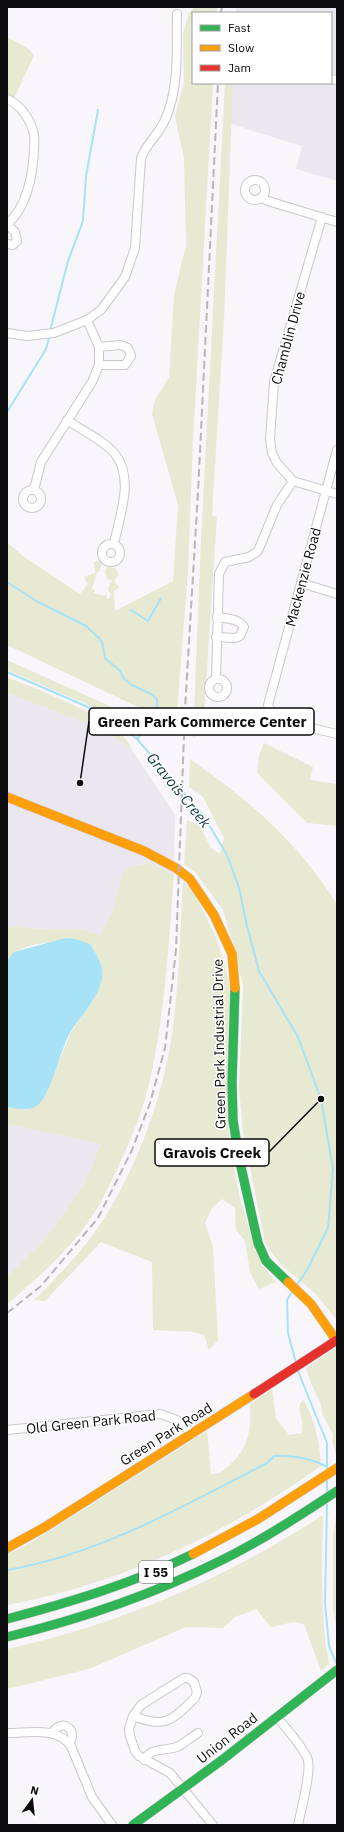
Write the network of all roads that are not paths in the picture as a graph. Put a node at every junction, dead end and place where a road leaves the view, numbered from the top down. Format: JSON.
{"nodes":[{"id":1,"x":178,"y":14,"type":"dead end"},
{"id":2,"x":7,"y":99,"type":"edge"},
{"id":3,"x":262,"y":198,"type":"dead end"},
{"id":4,"x":322,"y":218,"type":"junction"},
{"id":5,"x":337,"y":222,"type":"edge"},
{"id":6,"x":7,"y":224,"type":"edge"},
{"id":7,"x":7,"y":244,"type":"edge"},
{"id":8,"x":87,"y":320,"type":"junction"},
{"id":9,"x":7,"y":333,"type":"edge"},
{"id":10,"x":99,"y":347,"type":"junction"},
{"id":11,"x":99,"y":365,"type":"junction"},
{"id":12,"x":67,"y":420,"type":"junction"},
{"id":13,"x":337,"y":450,"type":"edge"},
{"id":14,"x":293,"y":481,"type":"junction"},
{"id":15,"x":34,"y":490,"type":"dead end"},
{"id":16,"x":326,"y":490,"type":"junction"},
{"id":17,"x":337,"y":494,"type":"edge"},
{"id":18,"x":114,"y":544,"type":"dead end"},
{"id":19,"x":301,"y":583,"type":"junction"},
{"id":20,"x":337,"y":594,"type":"edge"},
{"id":21,"x":217,"y":618,"type":"junction"},
{"id":22,"x":216,"y":637,"type":"junction"},
{"id":23,"x":216,"y":679,"type":"dead end"},
{"id":24,"x":337,"y":734,"type":"edge"},
{"id":25,"x":7,"y":797,"type":"edge"},
{"id":26,"x":336,"y":1340,"type":"edge"},
{"id":27,"x":7,"y":1430,"type":"edge"},
{"id":28,"x":193,"y":1434,"type":"junction"},
{"id":29,"x":337,"y":1468,"type":"edge"},
{"id":30,"x":337,"y":1491,"type":"edge"},
{"id":31,"x":7,"y":1548,"type":"edge"},
{"id":32,"x":7,"y":1619,"type":"edge"},
{"id":33,"x":7,"y":1638,"type":"edge"},
{"id":34,"x":337,"y":1670,"type":"edge"},
{"id":35,"x":133,"y":1716,"type":"junction"},
{"id":36,"x":277,"y":1717,"type":"junction"},
{"id":37,"x":7,"y":1733,"type":"edge"},
{"id":38,"x":198,"y":1733,"type":"dead end"},
{"id":39,"x":144,"y":1760,"type":"junction"},
{"id":40,"x":183,"y":1789,"type":"junction"},
{"id":41,"x":112,"y":1825,"type":"edge"},
{"id":42,"x":133,"y":1825,"type":"edge"},
{"id":43,"x":213,"y":1825,"type":"edge"},
{"id":44,"x":298,"y":1825,"type":"edge"}],
"edges":[{"from":1,"to":8,"type":"street"},
{"from":2,"to":6,"type":"street"},
{"from":3,"to":4,"type":"street"},
{"from":4,"to":5,"type":"street"},
{"from":4,"to":14,"type":"street","name":"Chamblin Drive"},
{"from":6,"to":7,"type":"street"},
{"from":8,"to":9,"type":"street"},
{"from":8,"to":10,"type":"street"},
{"from":10,"to":11,"type":"street"},
{"from":10,"to":11,"type":"street"},
{"from":11,"to":12,"type":"street"},
{"from":12,"to":15,"type":"street"},
{"from":12,"to":18,"type":"street"},
{"from":13,"to":16,"type":"street","name":"Mackenzie Road"},
{"from":14,"to":16,"type":"street"},
{"from":14,"to":21,"type":"street"},
{"from":16,"to":17,"type":"street"},
{"from":16,"to":19,"type":"street","name":"Mackenzie Road"},
{"from":19,"to":20,"type":"street"},
{"from":19,"to":24,"type":"street","name":"Mackenzie Road"},
{"from":21,"to":22,"type":"street"},
{"from":21,"to":22,"type":"street"},
{"from":22,"to":23,"type":"street"},
{"from":25,"to":26,"type":"main road","name":"Green Park Industrial Drive"},
{"from":26,"to":28,"type":"main road","name":"Green Park Road"},
{"from":27,"to":28,"type":"street","name":"Old Green Park Road"},
{"from":28,"to":31,"type":"main road","name":"Green Park Road"},
{"from":29,"to":32,"type":"main road","number":"I 55"},
{"from":30,"to":33,"type":"main road","number":"I 55"},
{"from":34,"to":36,"type":"main road","name":"Union Road"},
{"from":35,"to":35,"type":"street"},
{"from":35,"to":39,"type":"street"},
{"from":36,"to":40,"type":"main road","name":"Union Road"},
{"from":36,"to":44,"type":"street"},
{"from":37,"to":41,"type":"street"},
{"from":38,"to":39,"type":"street"},
{"from":39,"to":40,"type":"street"},
{"from":40,"to":42,"type":"main road","name":"Union Road"},
{"from":40,"to":43,"type":"street"}]}
